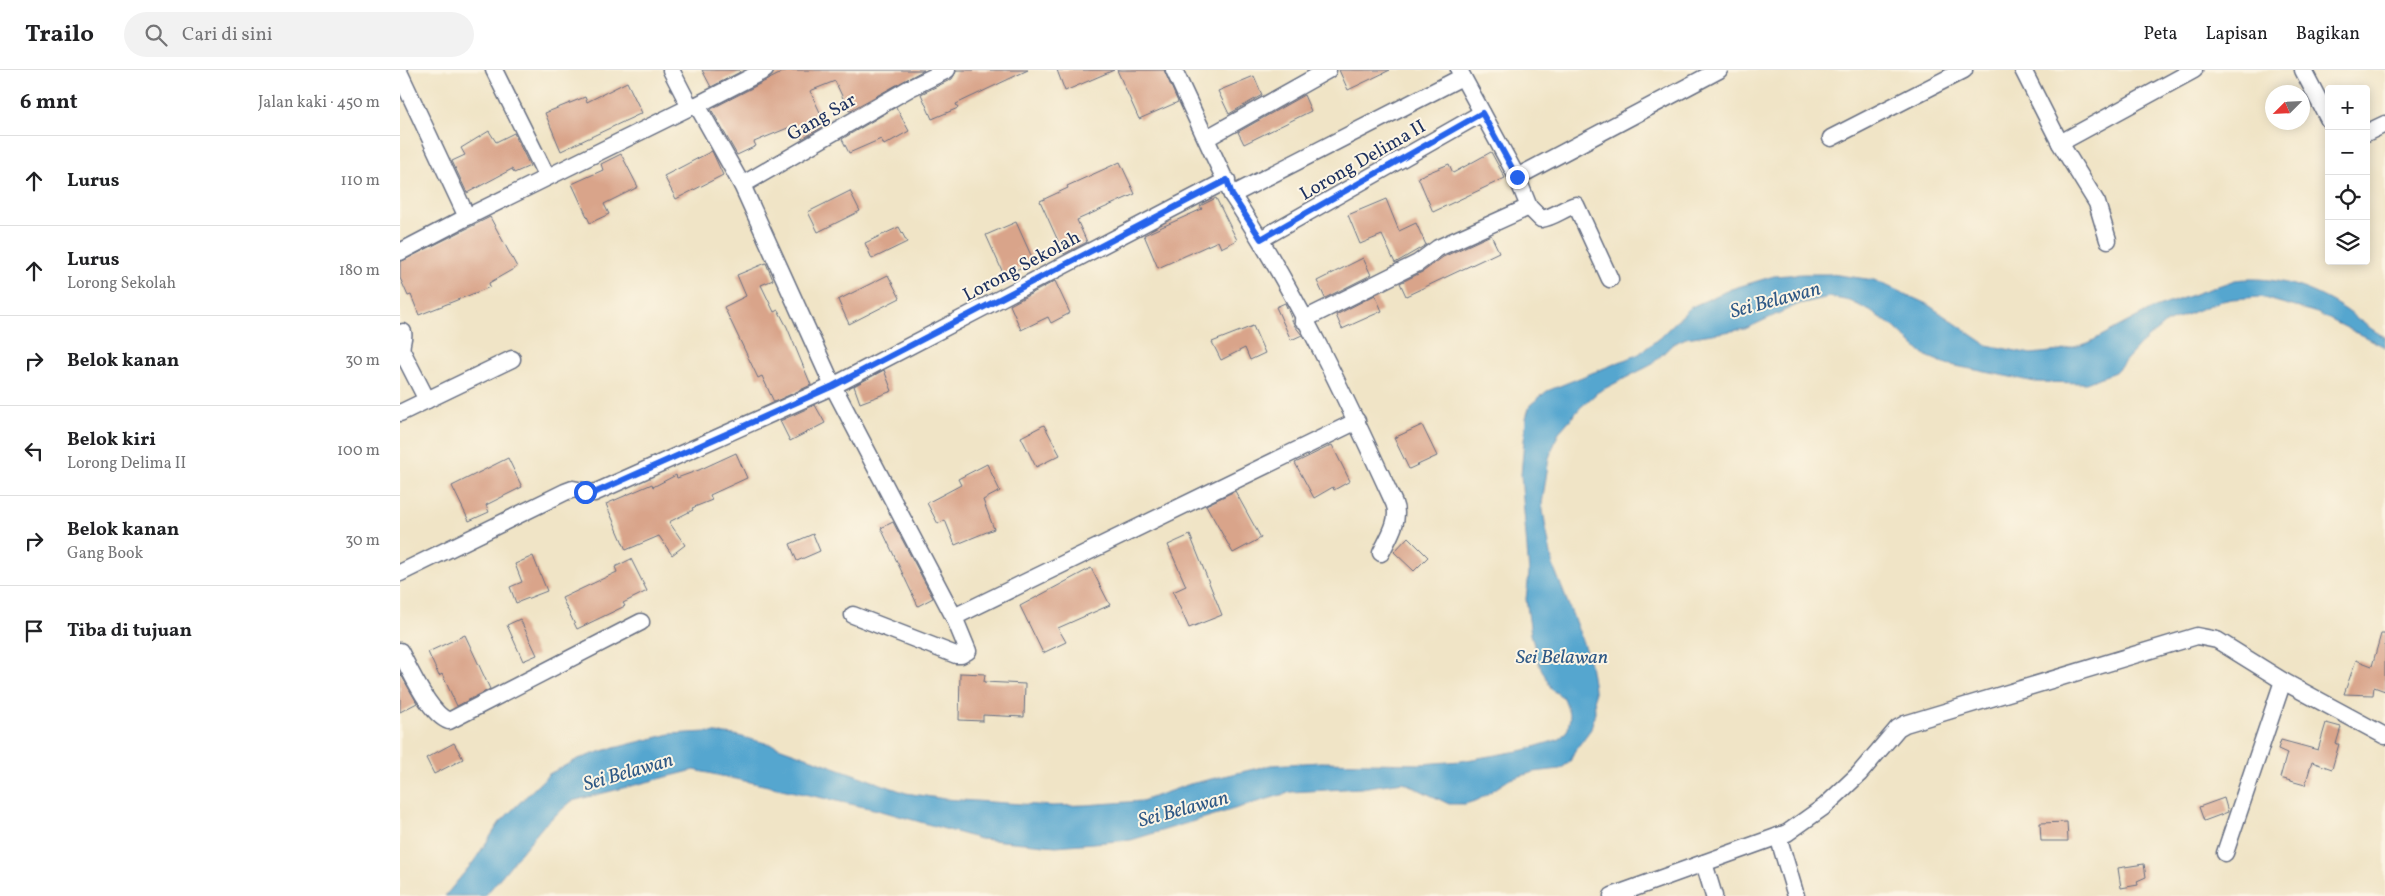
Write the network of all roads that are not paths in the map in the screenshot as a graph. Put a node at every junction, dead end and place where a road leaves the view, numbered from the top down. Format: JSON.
{"nodes":[{"id":1,"x":494,"y":70,"type":"edge"},
{"id":2,"x":671,"y":70,"type":"edge"},
{"id":3,"x":765,"y":70,"type":"edge"},
{"id":4,"x":948,"y":70,"type":"edge"},
{"id":5,"x":1174,"y":70,"type":"edge"},
{"id":6,"x":1328,"y":70,"type":"edge"},
{"id":7,"x":1719,"y":70,"type":"edge"},
{"id":8,"x":1964,"y":70,"type":"edge"},
{"id":9,"x":2023,"y":70,"type":"edge"},
{"id":10,"x":2194,"y":70,"type":"edge"},
{"id":11,"x":2303,"y":70,"type":"edge"},
{"id":12,"x":1461,"y":73,"type":"edge"},
{"id":13,"x":400,"y":74,"type":"edge"},
{"id":14,"x":694,"y":106,"type":"junction"},
{"id":15,"x":2325,"y":112,"type":"edge"},
{"id":16,"x":1482,"y":113,"type":"junction"},
{"id":17,"x":2385,"y":124,"type":"edge"},
{"id":18,"x":2370,"y":132,"type":"edge"},
{"id":19,"x":1207,"y":138,"type":"junction"},
{"id":20,"x":1831,"y":138,"type":"dead end"},
{"id":21,"x":2060,"y":143,"type":"junction"},
{"id":22,"x":548,"y":177,"type":"junction"},
{"id":23,"x":1517,"y":177,"type":"junction"},
{"id":24,"x":742,"y":185,"type":"junction"},
{"id":25,"x":1230,"y":188,"type":"junction"},
{"id":26,"x":1529,"y":207,"type":"junction"},
{"id":27,"x":467,"y":216,"type":"junction"},
{"id":28,"x":1261,"y":239,"type":"junction"},
{"id":29,"x":2108,"y":240,"type":"dead end"},
{"id":30,"x":400,"y":252,"type":"edge"},
{"id":31,"x":1610,"y":279,"type":"dead end"},
{"id":32,"x":1304,"y":320,"type":"junction"},
{"id":33,"x":401,"y":330,"type":"edge"},
{"id":34,"x":512,"y":359,"type":"dead end"},
{"id":35,"x":833,"y":386,"type":"junction"},
{"id":36,"x":427,"y":400,"type":"junction"},
{"id":37,"x":400,"y":413,"type":"edge"},
{"id":38,"x":1357,"y":421,"type":"junction"},
{"id":39,"x":1381,"y":553,"type":"dead end"},
{"id":40,"x":400,"y":573,"type":"edge"},
{"id":41,"x":853,"y":615,"type":"dead end"},
{"id":42,"x":954,"y":617,"type":"junction"},
{"id":43,"x":641,"y":622,"type":"dead end"},
{"id":44,"x":401,"y":657,"type":"edge"},
{"id":45,"x":2283,"y":681,"type":"junction"},
{"id":46,"x":2385,"y":736,"type":"edge"},
{"id":47,"x":1778,"y":836,"type":"junction"},
{"id":48,"x":2225,"y":853,"type":"dead end"},
{"id":49,"x":1704,"y":864,"type":"junction"},
{"id":50,"x":1612,"y":896,"type":"edge"},
{"id":51,"x":1714,"y":896,"type":"edge"},
{"id":52,"x":1796,"y":896,"type":"edge"}],
"edges":[{"from":1,"to":22,"type":"street"},
{"from":2,"to":14,"type":"street"},
{"from":3,"to":14,"type":"street"},
{"from":4,"to":24,"type":"street","name":"Gang Sar"},
{"from":5,"to":19,"type":"street"},
{"from":6,"to":19,"type":"street"},
{"from":7,"to":23,"type":"street"},
{"from":8,"to":20,"type":"street"},
{"from":9,"to":21,"type":"street"},
{"from":10,"to":21,"type":"street"},
{"from":11,"to":15,"type":"street"},
{"from":12,"to":16,"type":"street"},
{"from":12,"to":25,"type":"street","name":"Lorong Sekolah"},
{"from":13,"to":27,"type":"street"},
{"from":14,"to":22,"type":"street"},
{"from":14,"to":24,"type":"street"},
{"from":16,"to":23,"type":"street"},
{"from":16,"to":28,"type":"street","name":"Lorong Delima II"},
{"from":17,"to":18,"type":"street"},
{"from":19,"to":25,"type":"street"},
{"from":21,"to":29,"type":"street"},
{"from":22,"to":27,"type":"street"},
{"from":23,"to":26,"type":"street"},
{"from":24,"to":35,"type":"street"},
{"from":25,"to":28,"type":"street"},
{"from":25,"to":35,"type":"street","name":"Lorong Sekolah"},
{"from":26,"to":31,"type":"street"},
{"from":26,"to":32,"type":"street"},
{"from":27,"to":30,"type":"street"},
{"from":28,"to":32,"type":"street"},
{"from":32,"to":38,"type":"street"},
{"from":33,"to":36,"type":"street"},
{"from":34,"to":36,"type":"street"},
{"from":35,"to":40,"type":"street","name":"Lorong Sekolah"},
{"from":35,"to":42,"type":"street"},
{"from":36,"to":37,"type":"street"},
{"from":38,"to":39,"type":"street"},
{"from":38,"to":42,"type":"street"},
{"from":41,"to":42,"type":"street"},
{"from":43,"to":44,"type":"street"},
{"from":45,"to":46,"type":"street"},
{"from":45,"to":47,"type":"street"},
{"from":45,"to":48,"type":"street"},
{"from":47,"to":49,"type":"street"},
{"from":47,"to":52,"type":"street"},
{"from":49,"to":50,"type":"street"},
{"from":49,"to":51,"type":"street"}]}
